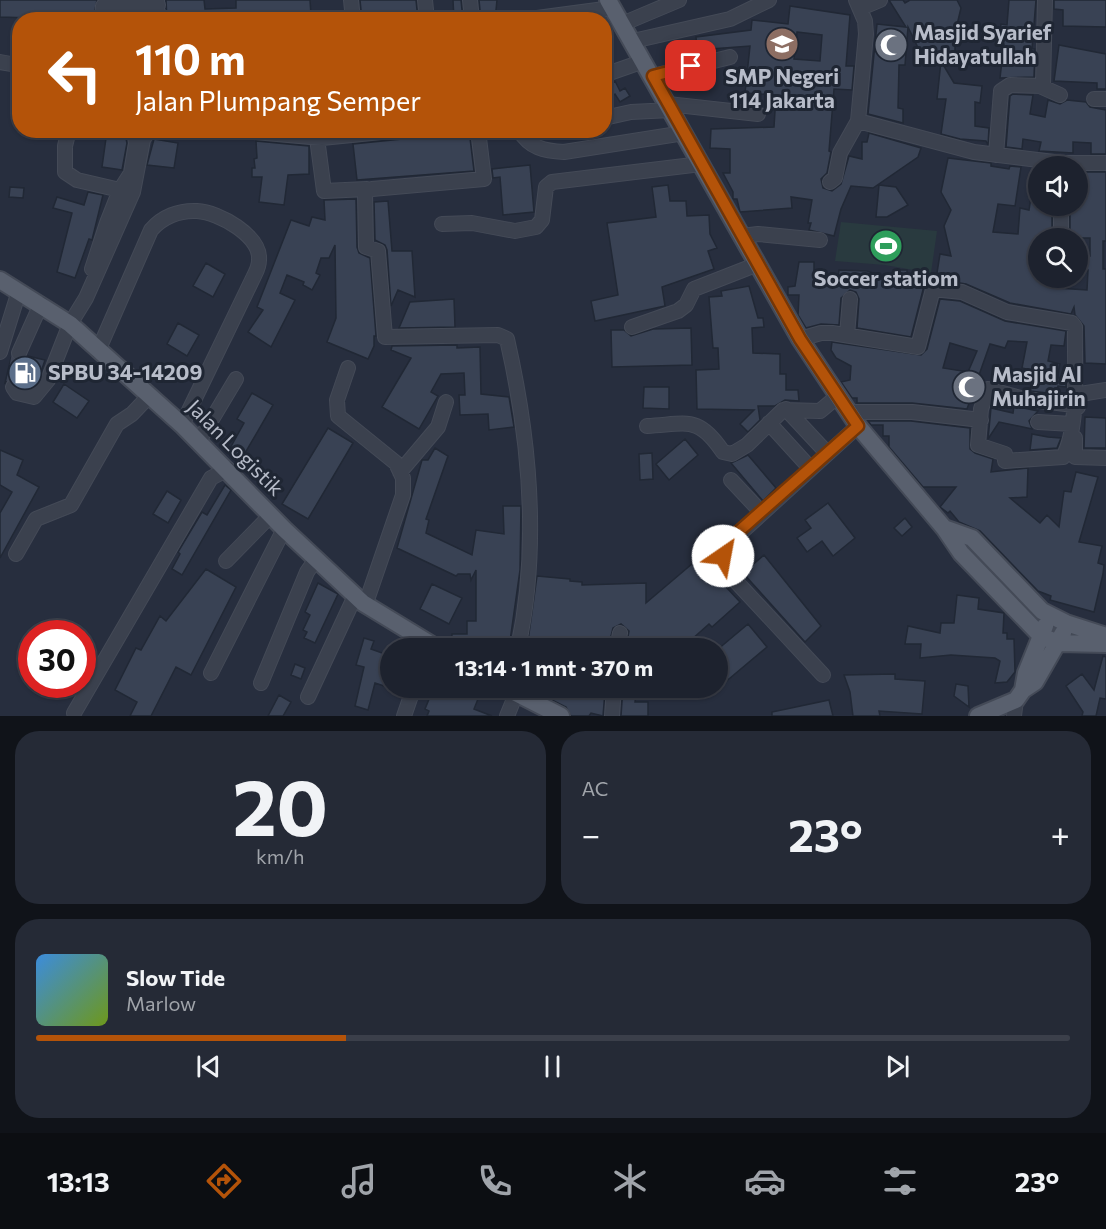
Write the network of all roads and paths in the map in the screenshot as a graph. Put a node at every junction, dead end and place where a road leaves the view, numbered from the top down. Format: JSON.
{"nodes":[{"id":1,"x":679,"y":0,"type":"edge"},
{"id":2,"x":769,"y":0,"type":"edge"},
{"id":3,"x":879,"y":0,"type":"edge"},
{"id":4,"x":1045,"y":0,"type":"edge"},
{"id":5,"x":158,"y":3,"type":"edge"},
{"id":6,"x":610,"y":4,"type":"edge"},
{"id":7,"x":858,"y":4,"type":"edge"},
{"id":8,"x":103,"y":12,"type":"edge"},
{"id":9,"x":568,"y":12,"type":"edge"},
{"id":10,"x":622,"y":24,"type":"junction"},
{"id":11,"x":633,"y":40,"type":"junction"},
{"id":12,"x":730,"y":57,"type":"dead end"},
{"id":13,"x":645,"y":61,"type":"junction"},
{"id":14,"x":612,"y":72,"type":"edge"},
{"id":15,"x":653,"y":76,"type":"junction"},
{"id":16,"x":1042,"y":87,"type":"junction"},
{"id":17,"x":1060,"y":95,"type":"dead end"},
{"id":18,"x":669,"y":107,"type":"junction"},
{"id":19,"x":758,"y":114,"type":"dead end"},
{"id":20,"x":612,"y":116,"type":"edge"},
{"id":21,"x":858,"y":121,"type":"junction"},
{"id":22,"x":684,"y":133,"type":"junction"},
{"id":23,"x":67,"y":138,"type":"edge"},
{"id":24,"x":135,"y":138,"type":"edge"},
{"id":25,"x":144,"y":138,"type":"edge"},
{"id":26,"x":317,"y":138,"type":"edge"},
{"id":27,"x":479,"y":138,"type":"edge"},
{"id":28,"x":524,"y":138,"type":"edge"},
{"id":29,"x":996,"y":155,"type":"junction"},
{"id":30,"x":1028,"y":160,"type":"edge"},
{"id":31,"x":1106,"y":163,"type":"edge"},
{"id":32,"x":701,"y":164,"type":"junction"},
{"id":33,"x":1088,"y":164,"type":"edge"},
{"id":34,"x":830,"y":182,"type":"dead end"},
{"id":35,"x":120,"y":190,"type":"junction"},
{"id":36,"x":366,"y":191,"type":"junction"},
{"id":37,"x":442,"y":224,"type":"dead end"},
{"id":38,"x":742,"y":236,"type":"junction"},
{"id":39,"x":820,"y":240,"type":"dead end"},
{"id":40,"x":758,"y":264,"type":"junction"},
{"id":41,"x":0,"y":280,"type":"edge"},
{"id":42,"x":91,"y":287,"type":"junction"},
{"id":43,"x":19,"y":291,"type":"junction"},
{"id":44,"x":850,"y":299,"type":"dead end"},
{"id":45,"x":41,"y":304,"type":"junction"},
{"id":46,"x":70,"y":324,"type":"junction"},
{"id":47,"x":632,"y":327,"type":"dead end"},
{"id":48,"x":847,"y":335,"type":"junction"},
{"id":49,"x":800,"y":339,"type":"junction"},
{"id":50,"x":98,"y":351,"type":"junction"},
{"id":51,"x":0,"y":352,"type":"edge"},
{"id":52,"x":19,"y":353,"type":"tunnel mouth"},
{"id":53,"x":348,"y":368,"type":"dead end"},
{"id":54,"x":236,"y":379,"type":"dead end"},
{"id":55,"x":13,"y":387,"type":"dead end"},
{"id":56,"x":1106,"y":390,"type":"edge"},
{"id":57,"x":150,"y":395,"type":"junction"},
{"id":58,"x":838,"y":396,"type":"junction"},
{"id":59,"x":1077,"y":399,"type":"junction"},
{"id":60,"x":446,"y":402,"type":"dead end"},
{"id":61,"x":786,"y":409,"type":"junction"},
{"id":62,"x":854,"y":419,"type":"junction"},
{"id":63,"x":981,"y":420,"type":"junction"},
{"id":64,"x":1038,"y":422,"type":"dead end"},
{"id":65,"x":769,"y":423,"type":"junction"},
{"id":66,"x":1071,"y":424,"type":"junction"},
{"id":67,"x":182,"y":425,"type":"junction"},
{"id":68,"x":647,"y":426,"type":"dead end"},
{"id":69,"x":199,"y":441,"type":"junction"},
{"id":70,"x":827,"y":453,"type":"junction"},
{"id":71,"x":1106,"y":458,"type":"edge"},
{"id":72,"x":810,"y":468,"type":"junction"},
{"id":73,"x":228,"y":469,"type":"junction"},
{"id":74,"x":400,"y":472,"type":"junction"},
{"id":75,"x":731,"y":480,"type":"dead end"},
{"id":76,"x":760,"y":512,"type":"junction"},
{"id":77,"x":271,"y":515,"type":"junction"},
{"id":78,"x":944,"y":528,"type":"junction"},
{"id":79,"x":284,"y":529,"type":"junction"},
{"id":80,"x":16,"y":554,"type":"dead end"},
{"id":81,"x":316,"y":559,"type":"junction"},
{"id":82,"x":226,"y":561,"type":"dead end"},
{"id":83,"x":359,"y":599,"type":"junction"},
{"id":84,"x":1050,"y":616,"type":"junction"},
{"id":85,"x":1066,"y":623,"type":"junction"},
{"id":86,"x":620,"y":633,"type":"dead end"},
{"id":87,"x":1041,"y":636,"type":"junction"},
{"id":88,"x":1106,"y":636,"type":"edge"},
{"id":89,"x":418,"y":638,"type":"edge"},
{"id":90,"x":519,"y":638,"type":"edge"},
{"id":91,"x":619,"y":638,"type":"edge"},
{"id":92,"x":1058,"y":643,"type":"junction"},
{"id":93,"x":1106,"y":644,"type":"edge"},
{"id":94,"x":212,"y":673,"type":"dead end"},
{"id":95,"x":823,"y":675,"type":"dead end"},
{"id":96,"x":261,"y":682,"type":"dead end"},
{"id":97,"x":308,"y":697,"type":"dead end"},
{"id":98,"x":410,"y":698,"type":"edge"},
{"id":99,"x":509,"y":698,"type":"edge"},
{"id":100,"x":526,"y":698,"type":"edge"},
{"id":101,"x":613,"y":698,"type":"edge"},
{"id":102,"x":1018,"y":702,"type":"edge"},
{"id":103,"x":74,"y":713,"type":"dead end"},
{"id":104,"x":404,"y":716,"type":"edge"},
{"id":105,"x":507,"y":716,"type":"edge"},
{"id":106,"x":561,"y":716,"type":"edge"},
{"id":107,"x":612,"y":716,"type":"edge"},
{"id":108,"x":978,"y":716,"type":"edge"}],
"edges":[{"from":1,"to":10,"type":"street"},
{"from":2,"to":11,"type":"street"},
{"from":3,"to":7,"type":"street"},
{"from":4,"to":16,"type":"street"},
{"from":5,"to":8,"type":"street"},
{"from":6,"to":9,"type":"street"},
{"from":6,"to":10,"type":"main road"},
{"from":7,"to":21,"type":"street"},
{"from":10,"to":11,"type":"main road"},
{"from":11,"to":13,"type":"main road"},
{"from":12,"to":15,"type":"street"},
{"from":13,"to":14,"type":"street"},
{"from":13,"to":15,"type":"main road"},
{"from":15,"to":18,"type":"main road"},
{"from":16,"to":17,"type":"street"},
{"from":16,"to":29,"type":"street"},
{"from":18,"to":19,"type":"street"},
{"from":18,"to":20,"type":"street"},
{"from":18,"to":22,"type":"main road"},
{"from":21,"to":29,"type":"street"},
{"from":21,"to":34,"type":"street"},
{"from":22,"to":28,"type":"street"},
{"from":22,"to":32,"type":"main road"},
{"from":23,"to":35,"type":"street"},
{"from":24,"to":35,"type":"street"},
{"from":25,"to":42,"type":"street"},
{"from":26,"to":36,"type":"street"},
{"from":27,"to":36,"type":"street"},
{"from":29,"to":30,"type":"street"},
{"from":31,"to":33,"type":"street"},
{"from":32,"to":37,"type":"street"},
{"from":32,"to":38,"type":"main road"},
{"from":35,"to":42,"type":"street"},
{"from":36,"to":90,"type":"street"},
{"from":38,"to":39,"type":"street"},
{"from":38,"to":40,"type":"main road"},
{"from":40,"to":47,"type":"street"},
{"from":40,"to":49,"type":"main road"},
{"from":41,"to":43,"type":"main road","name":"Jalan Logistik"},
{"from":42,"to":46,"type":"street"},
{"from":43,"to":45,"type":"main road","name":"Jalan Logistik"},
{"from":43,"to":51,"type":"street"},
{"from":44,"to":48,"type":"street"},
{"from":45,"to":46,"type":"main road","name":"Jalan Logistik"},
{"from":45,"to":52,"type":"street"},
{"from":46,"to":50,"type":"main road","name":"Jalan Logistik"},
{"from":46,"to":55,"type":"street"},
{"from":48,"to":49,"type":"street"},
{"from":48,"to":59,"type":"street"},
{"from":49,"to":58,"type":"main road"},
{"from":50,"to":57,"type":"main road","name":"Jalan Logistik"},
{"from":50,"to":67,"type":"street"},
{"from":53,"to":74,"type":"street"},
{"from":54,"to":69,"type":"street"},
{"from":56,"to":59,"type":"street"},
{"from":57,"to":67,"type":"main road","name":"Jalan Logistik"},
{"from":57,"to":80,"type":"street"},
{"from":58,"to":61,"type":"street"},
{"from":58,"to":62,"type":"main road"},
{"from":59,"to":63,"type":"street"},
{"from":59,"to":66,"type":"street"},
{"from":59,"to":71,"type":"street"},
{"from":60,"to":74,"type":"street"},
{"from":61,"to":65,"type":"street"},
{"from":61,"to":70,"type":"street"},
{"from":62,"to":63,"type":"street"},
{"from":62,"to":70,"type":"street"},
{"from":62,"to":78,"type":"main road"},
{"from":63,"to":66,"type":"street"},
{"from":64,"to":66,"type":"street"},
{"from":65,"to":68,"type":"street"},
{"from":65,"to":72,"type":"street"},
{"from":67,"to":69,"type":"main road","name":"Jalan Logistik"},
{"from":69,"to":73,"type":"main road","name":"Jalan Logistik"},
{"from":70,"to":72,"type":"street"},
{"from":72,"to":76,"type":"street"},
{"from":73,"to":77,"type":"main road","name":"Jalan Logistik"},
{"from":73,"to":103,"type":"street"},
{"from":74,"to":83,"type":"street"},
{"from":75,"to":76,"type":"street"},
{"from":76,"to":95,"type":"street"},
{"from":77,"to":79,"type":"main road","name":"Jalan Logistik"},
{"from":77,"to":82,"type":"street"},
{"from":78,"to":84,"type":"main road"},
{"from":78,"to":87,"type":"main road"},
{"from":79,"to":81,"type":"main road","name":"Jalan Logistik"},
{"from":79,"to":94,"type":"street"},
{"from":81,"to":83,"type":"main road","name":"Jalan Logistik"},
{"from":81,"to":96,"type":"street"},
{"from":83,"to":89,"type":"main road","name":"Jalan Logistik"},
{"from":83,"to":97,"type":"street"},
{"from":84,"to":85,"type":"main road"},
{"from":84,"to":87,"type":"main road"},
{"from":85,"to":88,"type":"main road"},
{"from":85,"to":92,"type":"main road"},
{"from":86,"to":91,"type":"street"},
{"from":87,"to":92,"type":"main road"},
{"from":87,"to":102,"type":"main road"},
{"from":92,"to":93,"type":"main road"},
{"from":92,"to":102,"type":"main road"},
{"from":98,"to":104,"type":"street"},
{"from":99,"to":105,"type":"street"},
{"from":100,"to":106,"type":"main road"},
{"from":101,"to":107,"type":"street"},
{"from":102,"to":108,"type":"main road"}]}
